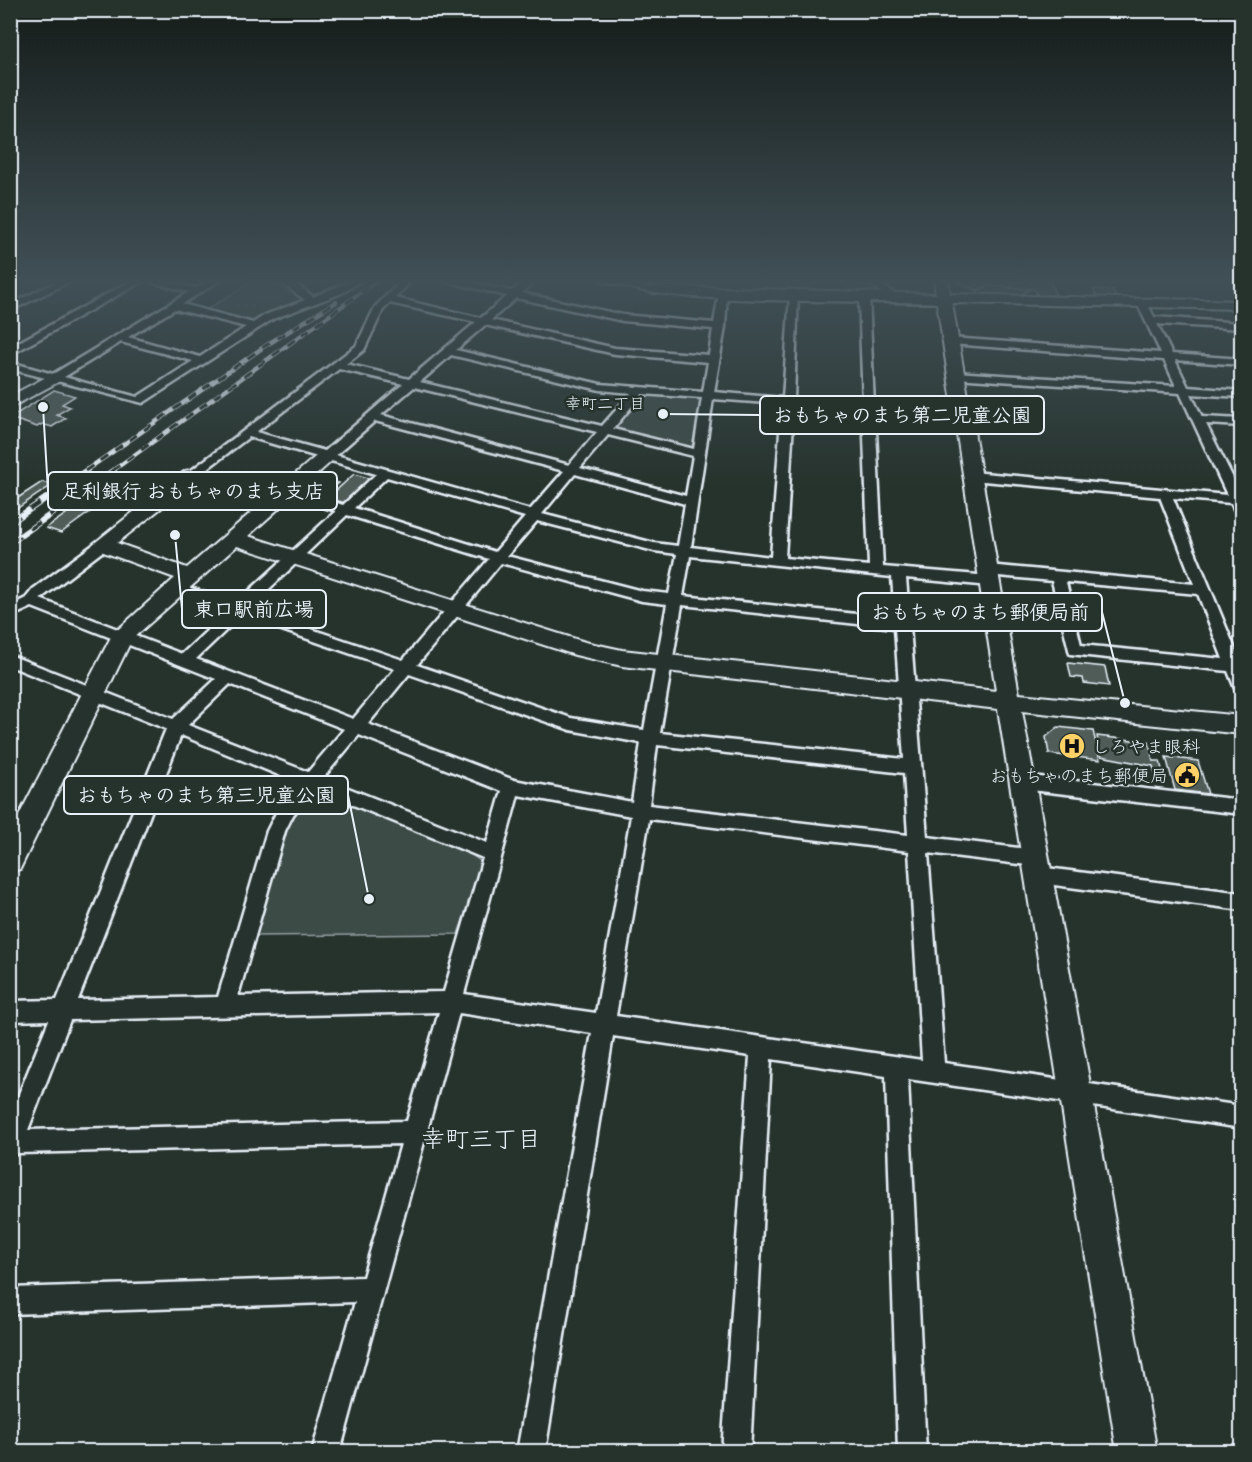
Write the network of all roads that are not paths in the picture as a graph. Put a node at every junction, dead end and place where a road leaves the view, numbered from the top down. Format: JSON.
{"nodes":[{"id":1,"x":101,"y":349,"type":"edge"},
{"id":2,"x":161,"y":349,"type":"edge"},
{"id":3,"x":218,"y":349,"type":"edge"},
{"id":4,"x":356,"y":349,"type":"edge"},
{"id":5,"x":607,"y":349,"type":"edge"},
{"id":6,"x":717,"y":349,"type":"edge"},
{"id":7,"x":792,"y":349,"type":"edge"},
{"id":8,"x":866,"y":349,"type":"edge"},
{"id":9,"x":951,"y":349,"type":"edge"},
{"id":10,"x":1070,"y":349,"type":"edge"},
{"id":11,"x":1165,"y":349,"type":"edge"},
{"id":12,"x":448,"y":351,"type":"joint"},
{"id":13,"x":1168,"y":356,"type":"junction"},
{"id":14,"x":715,"y":359,"type":"junction"},
{"id":15,"x":201,"y":360,"type":"junction"},
{"id":16,"x":1242,"y":362,"type":"edge"},
{"id":17,"x":10,"y":365,"type":"edge"},
{"id":18,"x":338,"y":365,"type":"junction"},
{"id":19,"x":22,"y":368,"type":"junction"},
{"id":20,"x":10,"y":375,"type":"edge"},
{"id":21,"x":955,"y":375,"type":"junction"},
{"id":22,"x":54,"y":378,"type":"junction"},
{"id":23,"x":411,"y":383,"type":"junction"},
{"id":24,"x":1183,"y":389,"type":"junction"},
{"id":25,"x":639,"y":390,"type":"junction"},
{"id":26,"x":1242,"y":394,"type":"edge"},
{"id":27,"x":709,"y":395,"type":"junction"},
{"id":28,"x":789,"y":401,"type":"junction"},
{"id":29,"x":10,"y":403,"type":"edge"},
{"id":30,"x":868,"y":408,"type":"junction"},
{"id":31,"x":963,"y":416,"type":"junction"},
{"id":32,"x":371,"y":417,"type":"junction"},
{"id":33,"x":1198,"y":420,"type":"junction"},
{"id":34,"x":1242,"y":423,"type":"edge"},
{"id":35,"x":605,"y":432,"type":"junction"},
{"id":36,"x":248,"y":433,"type":"junction"},
{"id":37,"x":700,"y":454,"type":"junction"},
{"id":38,"x":328,"y":455,"type":"junction"},
{"id":39,"x":572,"y":470,"type":"junction"},
{"id":40,"x":386,"y":471,"type":"junction"},
{"id":41,"x":191,"y":475,"type":"junction"},
{"id":42,"x":972,"y":476,"type":"junction"},
{"id":43,"x":1165,"y":493,"type":"junction"},
{"id":44,"x":280,"y":497,"type":"junction"},
{"id":45,"x":692,"y":502,"type":"junction"},
{"id":46,"x":1240,"y":504,"type":"edge"},
{"id":47,"x":345,"y":510,"type":"junction"},
{"id":48,"x":535,"y":516,"type":"junction"},
{"id":49,"x":234,"y":538,"type":"junction"},
{"id":50,"x":102,"y":544,"type":"junction"},
{"id":51,"x":684,"y":551,"type":"junction"},
{"id":52,"x":296,"y":557,"type":"junction"},
{"id":53,"x":499,"y":558,"type":"junction"},
{"id":54,"x":778,"y":562,"type":"junction"},
{"id":55,"x":876,"y":572,"type":"junction"},
{"id":56,"x":899,"y":574,"type":"junction"},
{"id":57,"x":989,"y":576,"type":"junction"},
{"id":58,"x":1058,"y":577,"type":"junction"},
{"id":59,"x":183,"y":582,"type":"junction"},
{"id":60,"x":1204,"y":590,"type":"junction"},
{"id":61,"x":31,"y":601,"type":"junction"},
{"id":62,"x":675,"y":601,"type":"junction"},
{"id":63,"x":457,"y":608,"type":"junction"},
{"id":64,"x":240,"y":610,"type":"junction"},
{"id":65,"x":10,"y":612,"type":"edge"},
{"id":66,"x":903,"y":624,"type":"junction"},
{"id":67,"x":123,"y":635,"type":"junction"},
{"id":68,"x":11,"y":660,"type":"edge"},
{"id":69,"x":185,"y":660,"type":"junction"},
{"id":70,"x":664,"y":664,"type":"junction"},
{"id":71,"x":1233,"y":666,"type":"junction"},
{"id":72,"x":406,"y":668,"type":"junction"},
{"id":73,"x":228,"y":677,"type":"junction"},
{"id":74,"x":1242,"y":687,"type":"edge"},
{"id":75,"x":908,"y":691,"type":"junction"},
{"id":76,"x":92,"y":693,"type":"junction"},
{"id":77,"x":1010,"y":701,"type":"junction"},
{"id":78,"x":1242,"y":725,"type":"edge"},
{"id":79,"x":176,"y":726,"type":"junction"},
{"id":80,"x":356,"y":727,"type":"junction"},
{"id":81,"x":650,"y":738,"type":"junction"},
{"id":82,"x":913,"y":767,"type":"junction"},
{"id":83,"x":312,"y":781,"type":"junction"},
{"id":84,"x":1022,"y":782,"type":"junction"},
{"id":85,"x":512,"y":787,"type":"junction"},
{"id":86,"x":1242,"y":807,"type":"edge"},
{"id":87,"x":641,"y":811,"type":"junction"},
{"id":88,"x":918,"y":843,"type":"junction"},
{"id":89,"x":494,"y":854,"type":"junction"},
{"id":90,"x":10,"y":861,"type":"edge"},
{"id":91,"x":1038,"y":866,"type":"junction"},
{"id":92,"x":1242,"y":902,"type":"edge"},
{"id":93,"x":452,"y":1002,"type":"junction"},
{"id":94,"x":225,"y":1007,"type":"junction"},
{"id":95,"x":63,"y":1009,"type":"junction"},
{"id":96,"x":10,"y":1011,"type":"edge"},
{"id":97,"x":605,"y":1024,"type":"junction"},
{"id":98,"x":761,"y":1046,"type":"junction"},
{"id":99,"x":897,"y":1066,"type":"junction"},
{"id":100,"x":934,"y":1072,"type":"junction"},
{"id":101,"x":1078,"y":1094,"type":"junction"},
{"id":102,"x":1242,"y":1117,"type":"edge"},
{"id":103,"x":416,"y":1132,"type":"junction"},
{"id":104,"x":11,"y":1144,"type":"edge"},
{"id":105,"x":372,"y":1289,"type":"junction"},
{"id":106,"x":10,"y":1301,"type":"edge"},
{"id":107,"x":326,"y":1452,"type":"edge"},
{"id":108,"x":531,"y":1452,"type":"edge"},
{"id":109,"x":736,"y":1452,"type":"edge"},
{"id":110,"x":912,"y":1452,"type":"edge"},
{"id":111,"x":1137,"y":1452,"type":"edge"}],
"edges":[{"from":1,"to":22,"type":"street"},
{"from":2,"to":15,"type":"street"},
{"from":3,"to":15,"type":"street"},
{"from":4,"to":18,"type":"street"},
{"from":5,"to":14,"type":"street"},
{"from":6,"to":14,"type":"street"},
{"from":7,"to":28,"type":"street"},
{"from":8,"to":30,"type":"street"},
{"from":9,"to":21,"type":"street"},
{"from":10,"to":13,"type":"street"},
{"from":11,"to":13,"type":"street"},
{"from":12,"to":23,"type":"street"},
{"from":12,"to":25,"type":"street"},
{"from":13,"to":16,"type":"street"},
{"from":13,"to":24,"type":"street"},
{"from":14,"to":27,"type":"street"},
{"from":15,"to":22,"type":"street"},
{"from":17,"to":19,"type":"street"},
{"from":18,"to":23,"type":"street"},
{"from":18,"to":36,"type":"street"},
{"from":19,"to":20,"type":"street"},
{"from":19,"to":22,"type":"street"},
{"from":21,"to":24,"type":"street"},
{"from":21,"to":31,"type":"street"},
{"from":22,"to":29,"type":"street"},
{"from":23,"to":32,"type":"street"},
{"from":23,"to":35,"type":"street"},
{"from":24,"to":26,"type":"street"},
{"from":24,"to":33,"type":"street"},
{"from":25,"to":27,"type":"street"},
{"from":25,"to":35,"type":"street"},
{"from":27,"to":28,"type":"street"},
{"from":27,"to":37,"type":"street"},
{"from":28,"to":30,"type":"street"},
{"from":28,"to":54,"type":"street"},
{"from":30,"to":31,"type":"street"},
{"from":30,"to":55,"type":"street"},
{"from":31,"to":42,"type":"street"},
{"from":32,"to":38,"type":"street"},
{"from":32,"to":39,"type":"street"},
{"from":33,"to":34,"type":"street"},
{"from":33,"to":46,"type":"street"},
{"from":35,"to":37,"type":"street"},
{"from":35,"to":39,"type":"street"},
{"from":36,"to":38,"type":"street"},
{"from":36,"to":41,"type":"street"},
{"from":37,"to":45,"type":"street"},
{"from":38,"to":40,"type":"street"},
{"from":38,"to":44,"type":"street"},
{"from":39,"to":45,"type":"street"},
{"from":39,"to":48,"type":"street"},
{"from":40,"to":47,"type":"street"},
{"from":40,"to":48,"type":"street"},
{"from":41,"to":44,"type":"street"},
{"from":41,"to":50,"type":"street"},
{"from":42,"to":43,"type":"street"},
{"from":42,"to":57,"type":"street"},
{"from":43,"to":46,"type":"street"},
{"from":43,"to":60,"type":"street"},
{"from":44,"to":47,"type":"street"},
{"from":44,"to":49,"type":"street"},
{"from":45,"to":51,"type":"street"},
{"from":47,"to":52,"type":"street"},
{"from":47,"to":53,"type":"street"},
{"from":48,"to":51,"type":"street"},
{"from":48,"to":53,"type":"street"},
{"from":49,"to":52,"type":"street"},
{"from":49,"to":59,"type":"street"},
{"from":50,"to":59,"type":"street"},
{"from":50,"to":61,"type":"street"},
{"from":51,"to":54,"type":"street"},
{"from":51,"to":62,"type":"street"},
{"from":52,"to":63,"type":"street"},
{"from":52,"to":64,"type":"street"},
{"from":53,"to":62,"type":"street"},
{"from":53,"to":63,"type":"street"},
{"from":54,"to":55,"type":"street"},
{"from":55,"to":56,"type":"street"},
{"from":56,"to":57,"type":"street"},
{"from":56,"to":66,"type":"street"},
{"from":57,"to":58,"type":"street"},
{"from":57,"to":77,"type":"street"},
{"from":58,"to":60,"type":"street"},
{"from":58,"to":71,"type":"street"},
{"from":59,"to":64,"type":"street"},
{"from":59,"to":67,"type":"street"},
{"from":60,"to":71,"type":"street"},
{"from":61,"to":65,"type":"street"},
{"from":61,"to":67,"type":"street"},
{"from":62,"to":66,"type":"street"},
{"from":62,"to":70,"type":"street"},
{"from":63,"to":70,"type":"street"},
{"from":63,"to":72,"type":"street"},
{"from":64,"to":69,"type":"street"},
{"from":64,"to":72,"type":"street"},
{"from":66,"to":75,"type":"street"},
{"from":67,"to":69,"type":"street"},
{"from":67,"to":76,"type":"street"},
{"from":68,"to":76,"type":"street"},
{"from":69,"to":73,"type":"street"},
{"from":70,"to":75,"type":"street"},
{"from":70,"to":81,"type":"street"},
{"from":71,"to":74,"type":"street"},
{"from":72,"to":80,"type":"street"},
{"from":72,"to":81,"type":"street"},
{"from":73,"to":79,"type":"street"},
{"from":73,"to":80,"type":"street"},
{"from":75,"to":77,"type":"street"},
{"from":75,"to":82,"type":"street"},
{"from":76,"to":79,"type":"street"},
{"from":76,"to":90,"type":"street"},
{"from":77,"to":78,"type":"street"},
{"from":77,"to":84,"type":"street"},
{"from":79,"to":83,"type":"street"},
{"from":79,"to":95,"type":"street"},
{"from":80,"to":83,"type":"street"},
{"from":80,"to":85,"type":"street"},
{"from":81,"to":82,"type":"street"},
{"from":81,"to":87,"type":"street"},
{"from":82,"to":88,"type":"street"},
{"from":83,"to":89,"type":"street"},
{"from":83,"to":94,"type":"street"},
{"from":84,"to":86,"type":"street"},
{"from":84,"to":91,"type":"street"},
{"from":85,"to":87,"type":"street"},
{"from":85,"to":89,"type":"street"},
{"from":87,"to":88,"type":"street"},
{"from":87,"to":97,"type":"street"},
{"from":88,"to":91,"type":"street"},
{"from":88,"to":100,"type":"street"},
{"from":89,"to":93,"type":"street"},
{"from":91,"to":92,"type":"street"},
{"from":91,"to":101,"type":"street"},
{"from":93,"to":94,"type":"street"},
{"from":93,"to":97,"type":"street"},
{"from":93,"to":103,"type":"street"},
{"from":94,"to":95,"type":"street"},
{"from":95,"to":96,"type":"street"},
{"from":95,"to":104,"type":"street"},
{"from":97,"to":98,"type":"street"},
{"from":97,"to":108,"type":"street"},
{"from":98,"to":99,"type":"street"},
{"from":98,"to":109,"type":"street"},
{"from":99,"to":100,"type":"street"},
{"from":99,"to":110,"type":"street"},
{"from":100,"to":101,"type":"street"},
{"from":101,"to":102,"type":"street"},
{"from":101,"to":111,"type":"street"},
{"from":103,"to":104,"type":"street"},
{"from":103,"to":105,"type":"street"},
{"from":105,"to":106,"type":"street"},
{"from":105,"to":107,"type":"street"}]}
